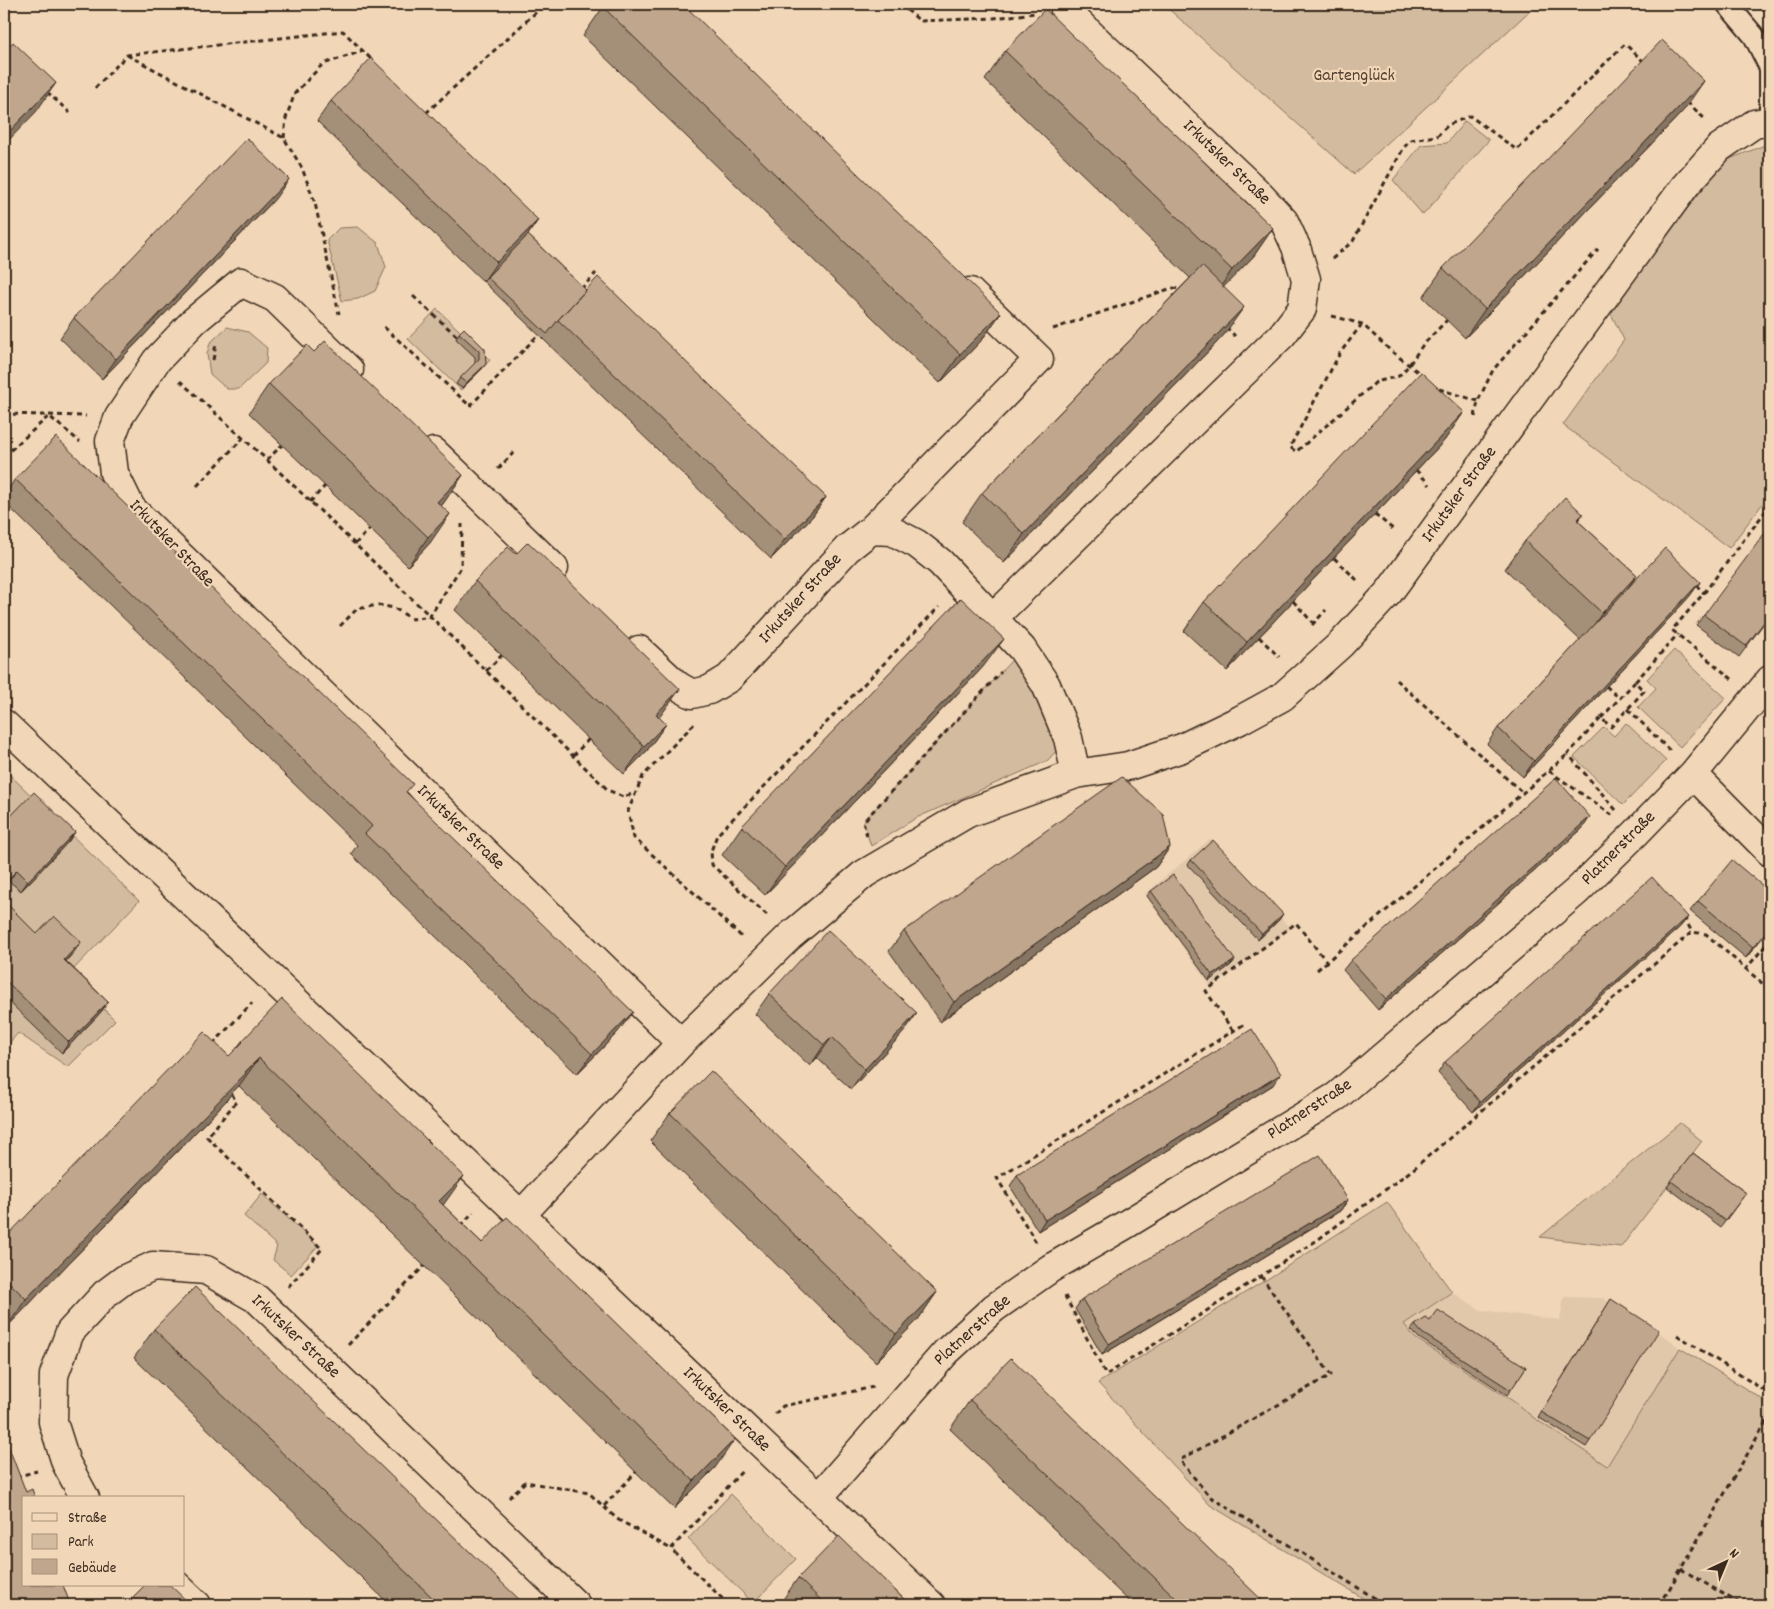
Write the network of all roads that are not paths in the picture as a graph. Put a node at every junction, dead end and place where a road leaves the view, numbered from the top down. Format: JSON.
{"nodes":[{"id":1,"x":1727,"y":4,"type":"edge"},
{"id":2,"x":1065,"y":10,"type":"road end"},
{"id":3,"x":1770,"y":121,"type":"edge"},
{"id":4,"x":953,"y":276,"type":"edge"},
{"id":5,"x":364,"y":385,"type":"edge"},
{"id":6,"x":415,"y":434,"type":"edge"},
{"id":7,"x":871,"y":530,"type":"junction"},
{"id":8,"x":572,"y":586,"type":"edge"},
{"id":9,"x":993,"y":618,"type":"junction"},
{"id":10,"x":622,"y":634,"type":"edge"},
{"id":11,"x":1763,"y":689,"type":"edge"},
{"id":12,"x":4,"y":724,"type":"edge"},
{"id":13,"x":1076,"y":774,"type":"junction"},
{"id":14,"x":1692,"y":774,"type":"junction"},
{"id":15,"x":1770,"y":852,"type":"edge"},
{"id":16,"x":681,"y":1043,"type":"junction"},
{"id":17,"x":521,"y":1215,"type":"junction"},
{"id":18,"x":84,"y":1496,"type":"edge"},
{"id":19,"x":818,"y":1497,"type":"junction"},
{"id":20,"x":177,"y":1586,"type":"edge"},
{"id":21,"x":197,"y":1605,"type":"edge"},
{"id":22,"x":576,"y":1605,"type":"edge"},
{"id":23,"x":931,"y":1605,"type":"edge"}],
"edges":[{"from":1,"to":3,"type":"lane"},
{"from":2,"to":9,"type":"street","name":"Irkutsker Straße"},
{"from":3,"to":13,"type":"street","name":"Irkutsker Straße"},
{"from":4,"to":7,"type":"street","name":"Irkutsker Straße"},
{"from":5,"to":16,"type":"street","name":"Irkutsker Straße"},
{"from":6,"to":8,"type":"street"},
{"from":7,"to":9,"type":"street"},
{"from":7,"to":10,"type":"street","name":"Irkutsker Straße"},
{"from":9,"to":13,"type":"street"},
{"from":11,"to":14,"type":"street","name":"Platnerstraße"},
{"from":12,"to":17,"type":"street","name":"Irkutsker Straße"},
{"from":13,"to":16,"type":"street","name":"Irkutsker Straße"},
{"from":14,"to":15,"type":"street"},
{"from":14,"to":19,"type":"street","name":"Platnerstraße"},
{"from":16,"to":17,"type":"street","name":"Irkutsker Straße"},
{"from":17,"to":19,"type":"street","name":"Irkutsker Straße"},
{"from":18,"to":22,"type":"street","name":"Irkutsker Straße"},
{"from":19,"to":23,"type":"street","name":"Irkutsker Straße"},
{"from":20,"to":21,"type":"street"}]}
